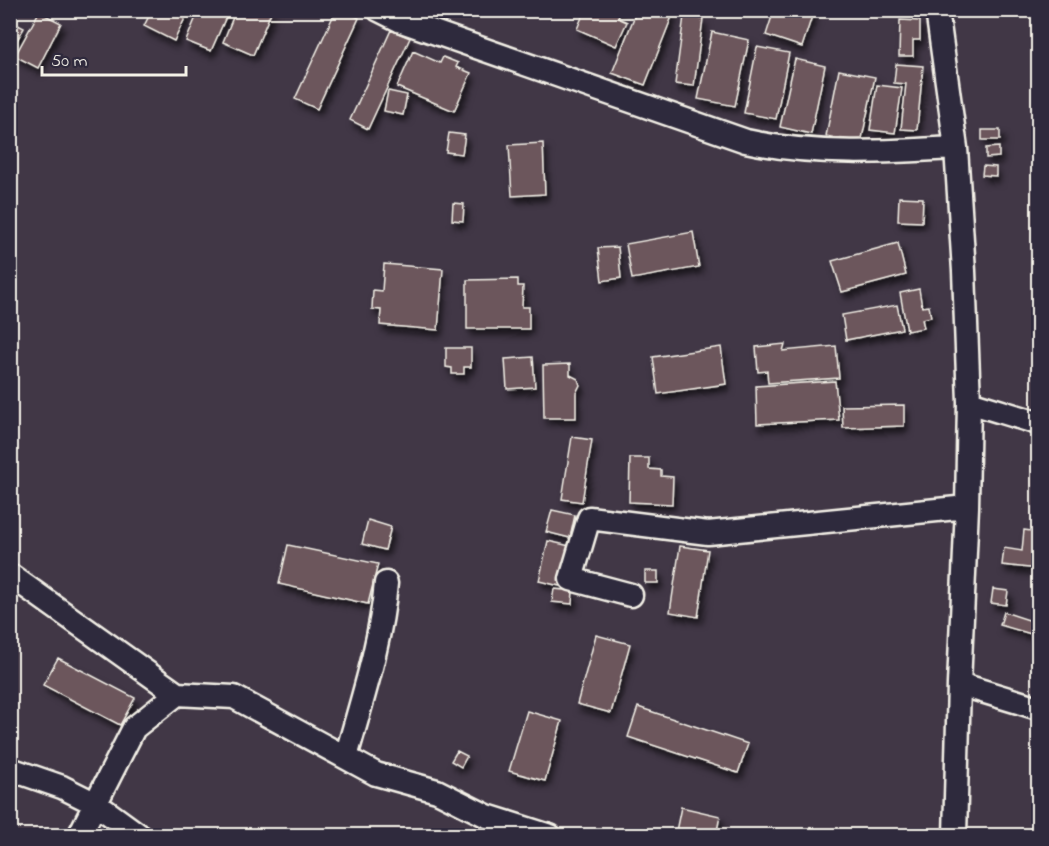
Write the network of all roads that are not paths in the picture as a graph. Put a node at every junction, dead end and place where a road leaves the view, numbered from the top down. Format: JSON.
{"nodes":[{"id":1,"x":379,"y":10,"type":"edge"},
{"id":2,"x":937,"y":10,"type":"edge"},
{"id":3,"x":956,"y":148,"type":"junction"},
{"id":4,"x":969,"y":402,"type":"junction"},
{"id":5,"x":1038,"y":423,"type":"edge"},
{"id":6,"x":968,"y":507,"type":"junction"},
{"id":7,"x":10,"y":575,"type":"edge"},
{"id":8,"x":386,"y":583,"type":"dead end"},
{"id":9,"x":631,"y":595,"type":"dead end"},
{"id":10,"x":959,"y":684,"type":"junction"},
{"id":11,"x":177,"y":694,"type":"junction"},
{"id":12,"x":1038,"y":708,"type":"edge"},
{"id":13,"x":346,"y":757,"type":"junction"},
{"id":14,"x":10,"y":769,"type":"edge"},
{"id":15,"x":96,"y":804,"type":"junction"},
{"id":16,"x":79,"y":836,"type":"edge"},
{"id":17,"x":140,"y":836,"type":"edge"},
{"id":18,"x":550,"y":836,"type":"edge"},
{"id":19,"x":955,"y":836,"type":"edge"}],
"edges":[{"from":1,"to":3,"type":"street"},
{"from":2,"to":3,"type":"street"},
{"from":3,"to":4,"type":"street"},
{"from":4,"to":5,"type":"street"},
{"from":4,"to":6,"type":"street"},
{"from":6,"to":9,"type":"street"},
{"from":6,"to":10,"type":"street"},
{"from":7,"to":11,"type":"street"},
{"from":8,"to":13,"type":"street"},
{"from":10,"to":12,"type":"street"},
{"from":10,"to":19,"type":"street"},
{"from":11,"to":13,"type":"street"},
{"from":11,"to":15,"type":"street"},
{"from":13,"to":18,"type":"street"},
{"from":14,"to":15,"type":"street"},
{"from":15,"to":16,"type":"street"},
{"from":15,"to":17,"type":"street"}]}
